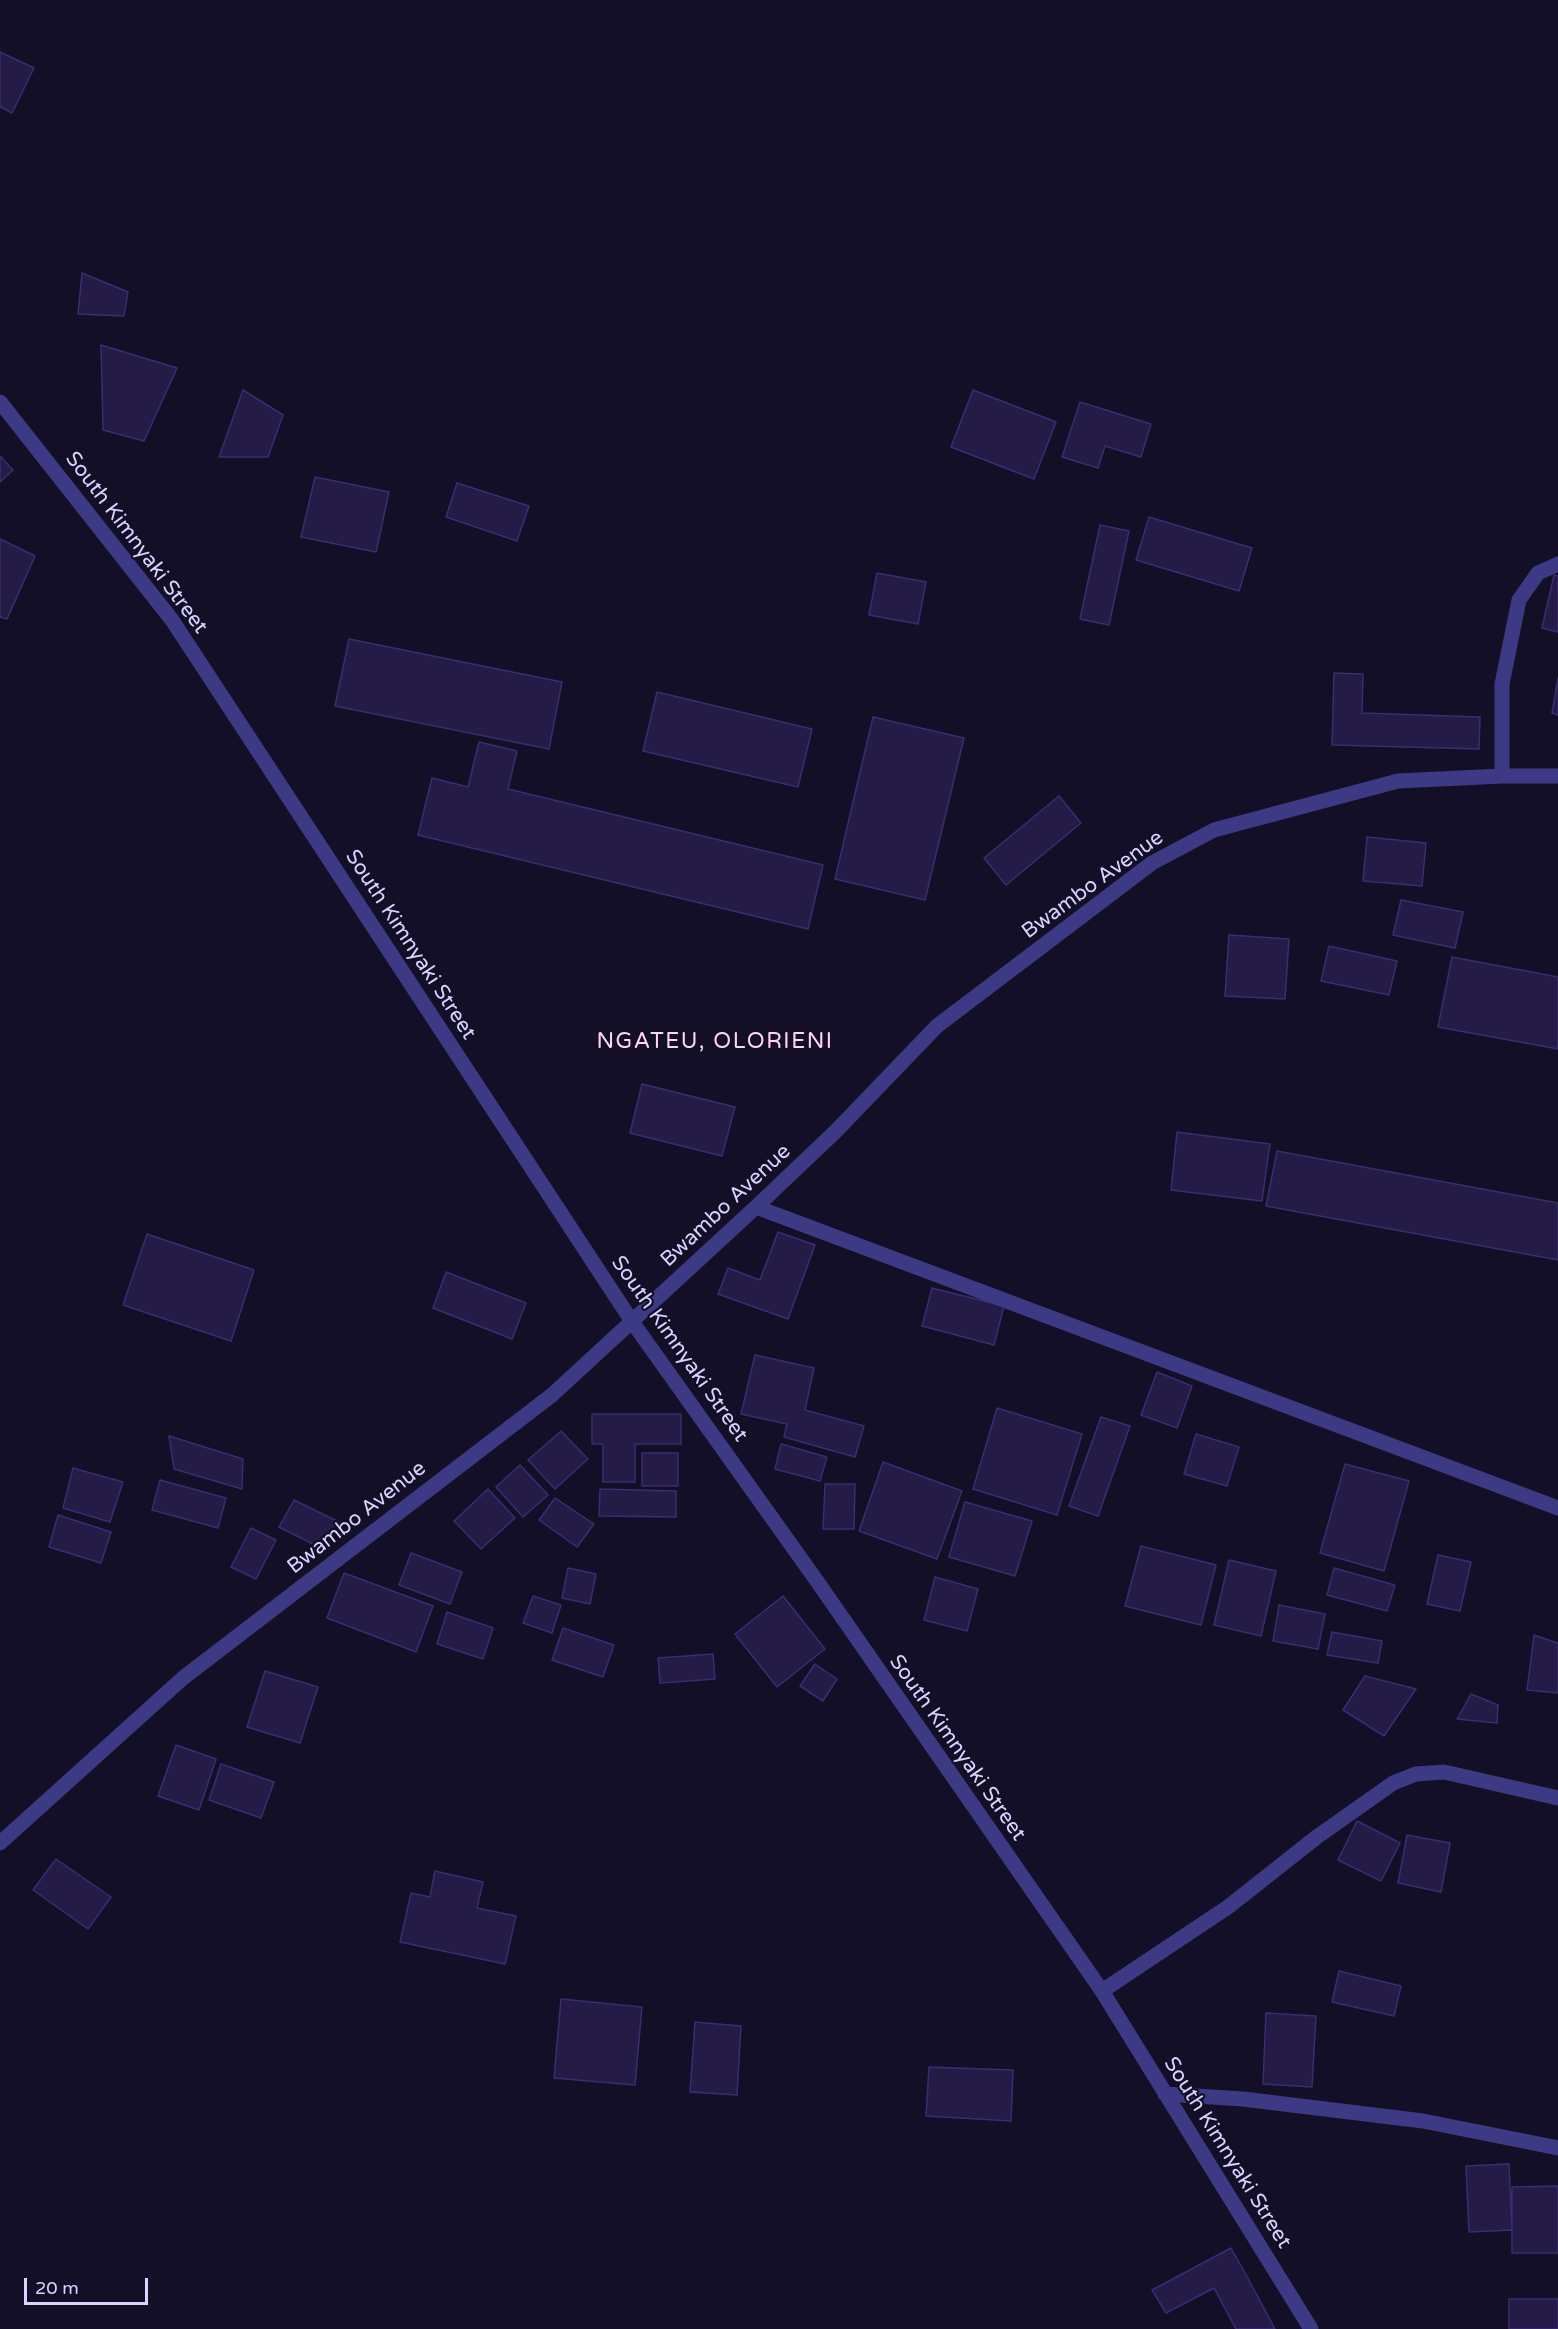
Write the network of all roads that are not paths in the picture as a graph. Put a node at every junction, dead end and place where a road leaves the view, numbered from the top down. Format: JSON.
{"nodes":[{"id":1,"x":0,"y":402,"type":"edge"},
{"id":2,"x":1558,"y":564,"type":"edge"},
{"id":3,"x":1502,"y":776,"type":"junction"},
{"id":4,"x":1558,"y":776,"type":"edge"},
{"id":5,"x":756,"y":1207,"type":"junction"},
{"id":6,"x":633,"y":1323,"type":"junction"},
{"id":7,"x":1558,"y":1508,"type":"edge"},
{"id":8,"x":1558,"y":1798,"type":"edge"},
{"id":9,"x":0,"y":1843,"type":"edge"},
{"id":10,"x":1102,"y":1991,"type":"junction"},
{"id":11,"x":1165,"y":2094,"type":"junction"},
{"id":12,"x":1558,"y":2148,"type":"edge"},
{"id":13,"x":1311,"y":2329,"type":"edge"}],
"edges":[{"from":1,"to":6,"type":"street","name":"South Kimnyaki Street"},
{"from":2,"to":3,"type":"street"},
{"from":3,"to":4,"type":"street","name":"Bwambo Avenue"},
{"from":3,"to":5,"type":"street","name":"Bwambo Avenue"},
{"from":5,"to":6,"type":"street","name":"Bwambo Avenue"},
{"from":5,"to":7,"type":"street"},
{"from":6,"to":9,"type":"street","name":"Bwambo Avenue"},
{"from":6,"to":10,"type":"street","name":"South Kimnyaki Street"},
{"from":8,"to":10,"type":"street"},
{"from":10,"to":11,"type":"street","name":"South Kimnyaki Street"},
{"from":11,"to":12,"type":"street"},
{"from":11,"to":13,"type":"street","name":"South Kimnyaki Street"}]}
